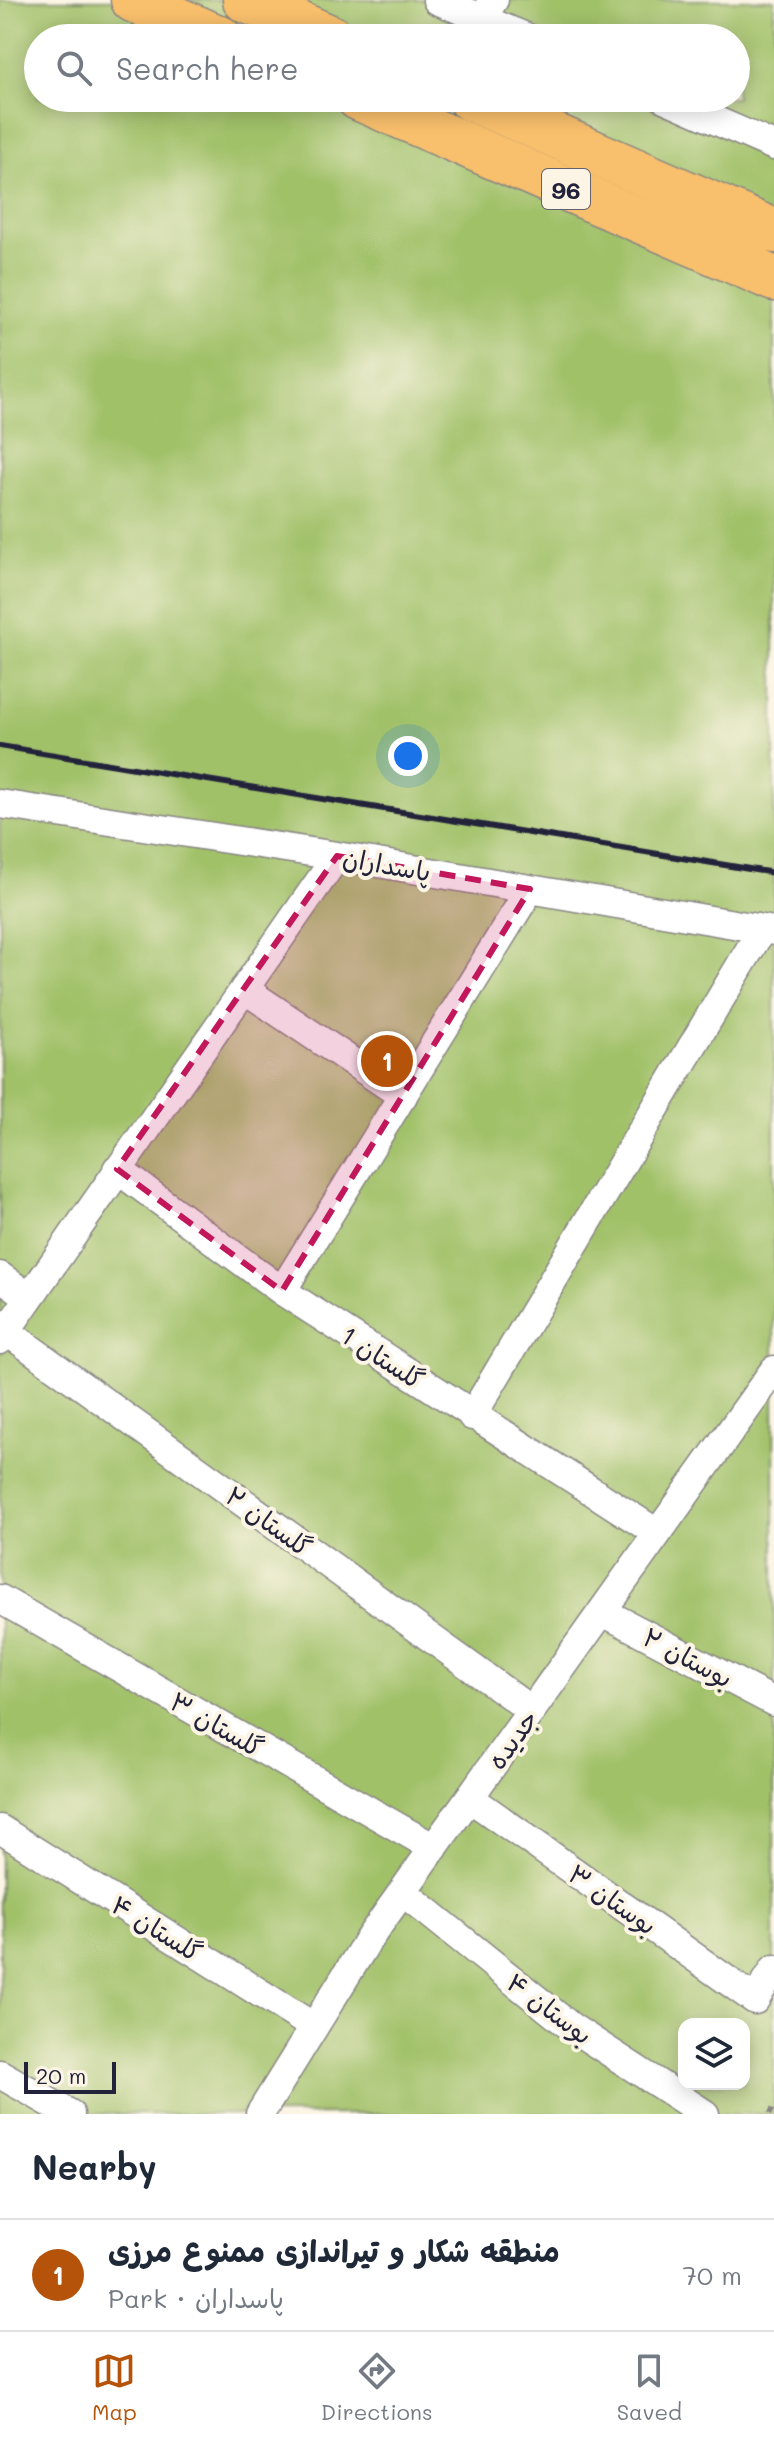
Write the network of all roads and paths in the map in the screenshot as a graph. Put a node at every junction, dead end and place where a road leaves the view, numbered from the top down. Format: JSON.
{"nodes":[{"id":1,"x":133,"y":0,"type":"edge"},
{"id":2,"x":245,"y":0,"type":"edge"},
{"id":3,"x":437,"y":0,"type":"edge"},
{"id":4,"x":480,"y":18,"type":"edge"},
{"id":5,"x":188,"y":24,"type":"edge"},
{"id":6,"x":300,"y":24,"type":"edge"},
{"id":7,"x":390,"y":112,"type":"edge"},
{"id":8,"x":501,"y":112,"type":"edge"},
{"id":9,"x":696,"y":112,"type":"edge"},
{"id":10,"x":774,"y":146,"type":"edge"},
{"id":11,"x":774,"y":231,"type":"edge"},
{"id":12,"x":774,"y":279,"type":"edge"},
{"id":13,"x":0,"y":804,"type":"edge"},
{"id":14,"x":337,"y":856,"type":"junction"},
{"id":15,"x":530,"y":889,"type":"junction"},
{"id":16,"x":768,"y":930,"type":"edge"},
{"id":17,"x":244,"y":989,"type":"junction"},
{"id":18,"x":403,"y":1096,"type":"junction"},
{"id":19,"x":117,"y":1169,"type":"junction"},
{"id":20,"x":0,"y":1276,"type":"edge"},
{"id":21,"x":282,"y":1291,"type":"junction"},
{"id":22,"x":29,"y":1297,"type":"junction"},
{"id":23,"x":3,"y":1336,"type":"edge"},
{"id":24,"x":774,"y":1370,"type":"edge"},
{"id":25,"x":472,"y":1416,"type":"junction"},
{"id":26,"x":657,"y":1533,"type":"junction"},
{"id":27,"x":0,"y":1599,"type":"edge"},
{"id":28,"x":603,"y":1612,"type":"junction"},
{"id":29,"x":774,"y":1702,"type":"edge"},
{"id":30,"x":532,"y":1711,"type":"junction"},
{"id":31,"x":470,"y":1798,"type":"junction"},
{"id":32,"x":0,"y":1829,"type":"edge"},
{"id":33,"x":434,"y":1848,"type":"junction"},
{"id":34,"x":403,"y":1892,"type":"junction"},
{"id":35,"x":774,"y":1969,"type":"edge"},
{"id":36,"x":314,"y":2027,"type":"junction"},
{"id":37,"x":0,"y":2074,"type":"edge"},
{"id":38,"x":774,"y":2107,"type":"edge"},
{"id":39,"x":70,"y":2114,"type":"edge"},
{"id":40,"x":260,"y":2114,"type":"edge"},
{"id":41,"x":705,"y":2114,"type":"edge"},
{"id":42,"x":770,"y":2114,"type":"edge"}],
"edges":[{"from":1,"to":5,"type":"highway"},
{"from":2,"to":6,"type":"highway"},
{"from":3,"to":4,"type":"street"},
{"from":7,"to":12,"type":"highway","number":"96"},
{"from":8,"to":11,"type":"highway","number":"96"},
{"from":9,"to":10,"type":"street"},
{"from":13,"to":14,"type":"street","name":"پاسداران"},
{"from":14,"to":15,"type":"street","name":"پاسداران"},
{"from":14,"to":17,"type":"street"},
{"from":15,"to":16,"type":"street","name":"پاسداران"},
{"from":15,"to":18,"type":"street"},
{"from":16,"to":25,"type":"street"},
{"from":17,"to":18,"type":"street"},
{"from":17,"to":19,"type":"street"},
{"from":18,"to":21,"type":"street"},
{"from":19,"to":21,"type":"street","name":"گلستان 1"},
{"from":19,"to":22,"type":"street"},
{"from":20,"to":22,"type":"street"},
{"from":21,"to":25,"type":"street","name":"گلستان 1"},
{"from":22,"to":23,"type":"street"},
{"from":23,"to":30,"type":"street","name":"گلستان ۲"},
{"from":24,"to":26,"type":"street","name":"جدیده"},
{"from":25,"to":26,"type":"street","name":"گلستان 1"},
{"from":26,"to":28,"type":"street","name":"جدیده"},
{"from":27,"to":33,"type":"street","name":"گلستان ۳"},
{"from":28,"to":29,"type":"street","name":"بوستان ۲"},
{"from":28,"to":30,"type":"street","name":"جدیده"},
{"from":30,"to":31,"type":"street","name":"جدیده"},
{"from":31,"to":33,"type":"street","name":"جدیده"},
{"from":31,"to":35,"type":"street","name":"بوستان ۳"},
{"from":32,"to":36,"type":"street","name":"گلستان ۴"},
{"from":33,"to":34,"type":"street","name":"جدیده"},
{"from":34,"to":36,"type":"street","name":"جدیده"},
{"from":34,"to":41,"type":"street","name":"بوستان ۴"},
{"from":36,"to":40,"type":"street","name":"جدیده"},
{"from":37,"to":39,"type":"street"},
{"from":38,"to":42,"type":"path"}]}
